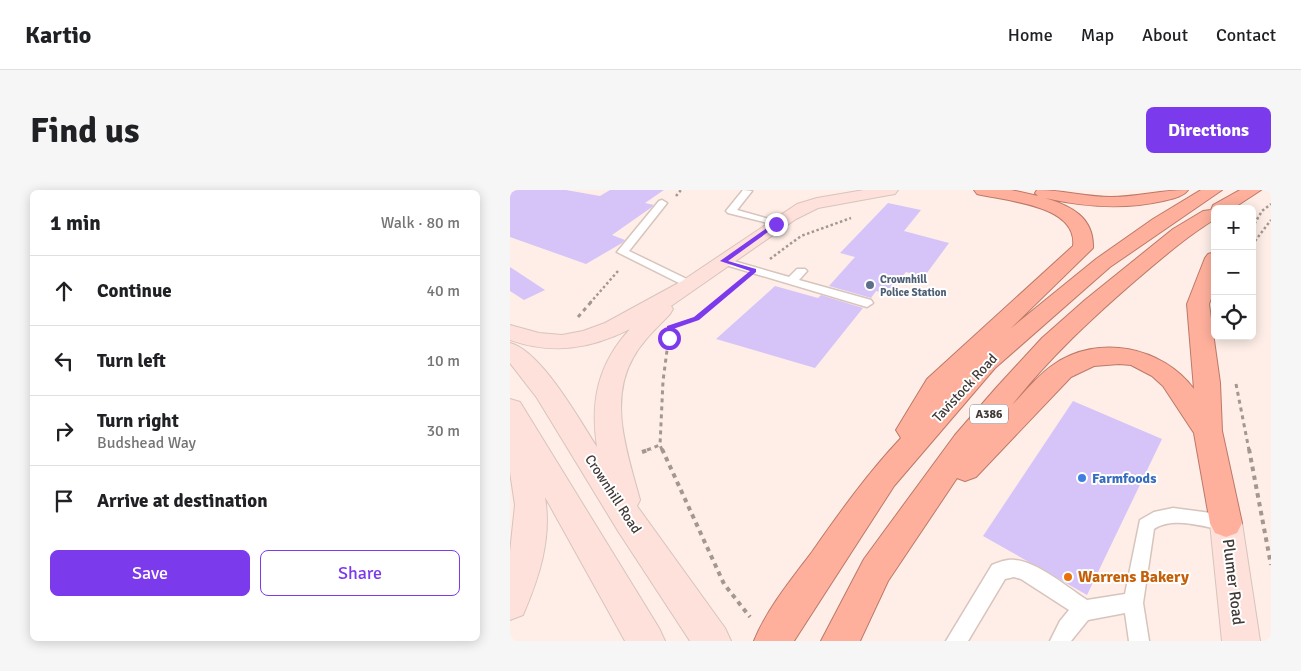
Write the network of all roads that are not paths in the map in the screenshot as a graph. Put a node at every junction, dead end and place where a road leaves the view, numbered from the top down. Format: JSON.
{"nodes":[{"id":1,"x":836,"y":190,"type":"edge"},
{"id":2,"x":889,"y":190,"type":"edge"},
{"id":3,"x":983,"y":190,"type":"edge"},
{"id":4,"x":1030,"y":190,"type":"edge"},
{"id":5,"x":1179,"y":190,"type":"edge"},
{"id":6,"x":1214,"y":190,"type":"edge"},
{"id":7,"x":1252,"y":190,"type":"edge"},
{"id":8,"x":747,"y":191,"type":"edge"},
{"id":9,"x":1271,"y":191,"type":"edge"},
{"id":10,"x":821,"y":201,"type":"junction"},
{"id":11,"x":662,"y":203,"type":"dead end"},
{"id":12,"x":1226,"y":205,"type":"edge"},
{"id":13,"x":1257,"y":210,"type":"edge"},
{"id":14,"x":1211,"y":214,"type":"edge"},
{"id":15,"x":776,"y":224,"type":"junction"},
{"id":16,"x":723,"y":261,"type":"junction"},
{"id":17,"x":1211,"y":269,"type":"edge"},
{"id":18,"x":801,"y":271,"type":"dead end"},
{"id":19,"x":790,"y":282,"type":"junction"},
{"id":20,"x":685,"y":286,"type":"junction"},
{"id":21,"x":867,"y":303,"type":"dead end"},
{"id":22,"x":510,"y":332,"type":"edge"},
{"id":23,"x":510,"y":351,"type":"edge"},
{"id":24,"x":510,"y":409,"type":"edge"},
{"id":25,"x":510,"y":414,"type":"edge"},
{"id":26,"x":1208,"y":431,"type":"junction"},
{"id":27,"x":883,"y":477,"type":"junction"},
{"id":28,"x":921,"y":505,"type":"junction"},
{"id":29,"x":629,"y":521,"type":"junction"},
{"id":30,"x":1226,"y":523,"type":"junction"},
{"id":31,"x":510,"y":603,"type":"edge"},
{"id":32,"x":1134,"y":604,"type":"junction"},
{"id":33,"x":1084,"y":609,"type":"junction"},
{"id":34,"x":704,"y":629,"type":"edge"},
{"id":35,"x":646,"y":641,"type":"edge"},
{"id":36,"x":773,"y":641,"type":"edge"},
{"id":37,"x":840,"y":641,"type":"edge"},
{"id":38,"x":956,"y":641,"type":"edge"},
{"id":39,"x":1060,"y":641,"type":"edge"},
{"id":40,"x":1139,"y":641,"type":"edge"},
{"id":41,"x":1241,"y":641,"type":"edge"}],
"edges":[{"from":1,"to":10,"type":"main road"},
{"from":2,"to":10,"type":"main road"},
{"from":3,"to":27,"type":"highway"},
{"from":4,"to":5,"type":"highway"},
{"from":6,"to":27,"type":"highway","name":"Tavistock Road","number":"A386"},
{"from":7,"to":12,"type":"highway"},
{"from":8,"to":15,"type":"lane"},
{"from":9,"to":13,"type":"highway"},
{"from":10,"to":15,"type":"main road"},
{"from":11,"to":20,"type":"lane"},
{"from":14,"to":28,"type":"highway","number":"A386"},
{"from":15,"to":16,"type":"main road"},
{"from":16,"to":19,"type":"lane"},
{"from":16,"to":20,"type":"main road"},
{"from":17,"to":26,"type":"highway"},
{"from":18,"to":19,"type":"lane"},
{"from":19,"to":21,"type":"lane"},
{"from":20,"to":22,"type":"main road"},
{"from":20,"to":29,"type":"main road"},
{"from":23,"to":29,"type":"main road","name":"Crownhill Road"},
{"from":24,"to":35,"type":"main road"},
{"from":25,"to":31,"type":"main road"},
{"from":26,"to":28,"type":"highway"},
{"from":26,"to":30,"type":"highway"},
{"from":27,"to":36,"type":"highway","name":"Tavistock Road","number":"A386"},
{"from":28,"to":37,"type":"highway","number":"A386"},
{"from":29,"to":34,"type":"main road","name":"Crownhill Road"},
{"from":30,"to":32,"type":"lane"},
{"from":30,"to":41,"type":"main road","name":"Plumer Road"},
{"from":32,"to":33,"type":"lane"},
{"from":32,"to":40,"type":"lane"},
{"from":33,"to":38,"type":"lane"},
{"from":33,"to":39,"type":"lane"}]}
